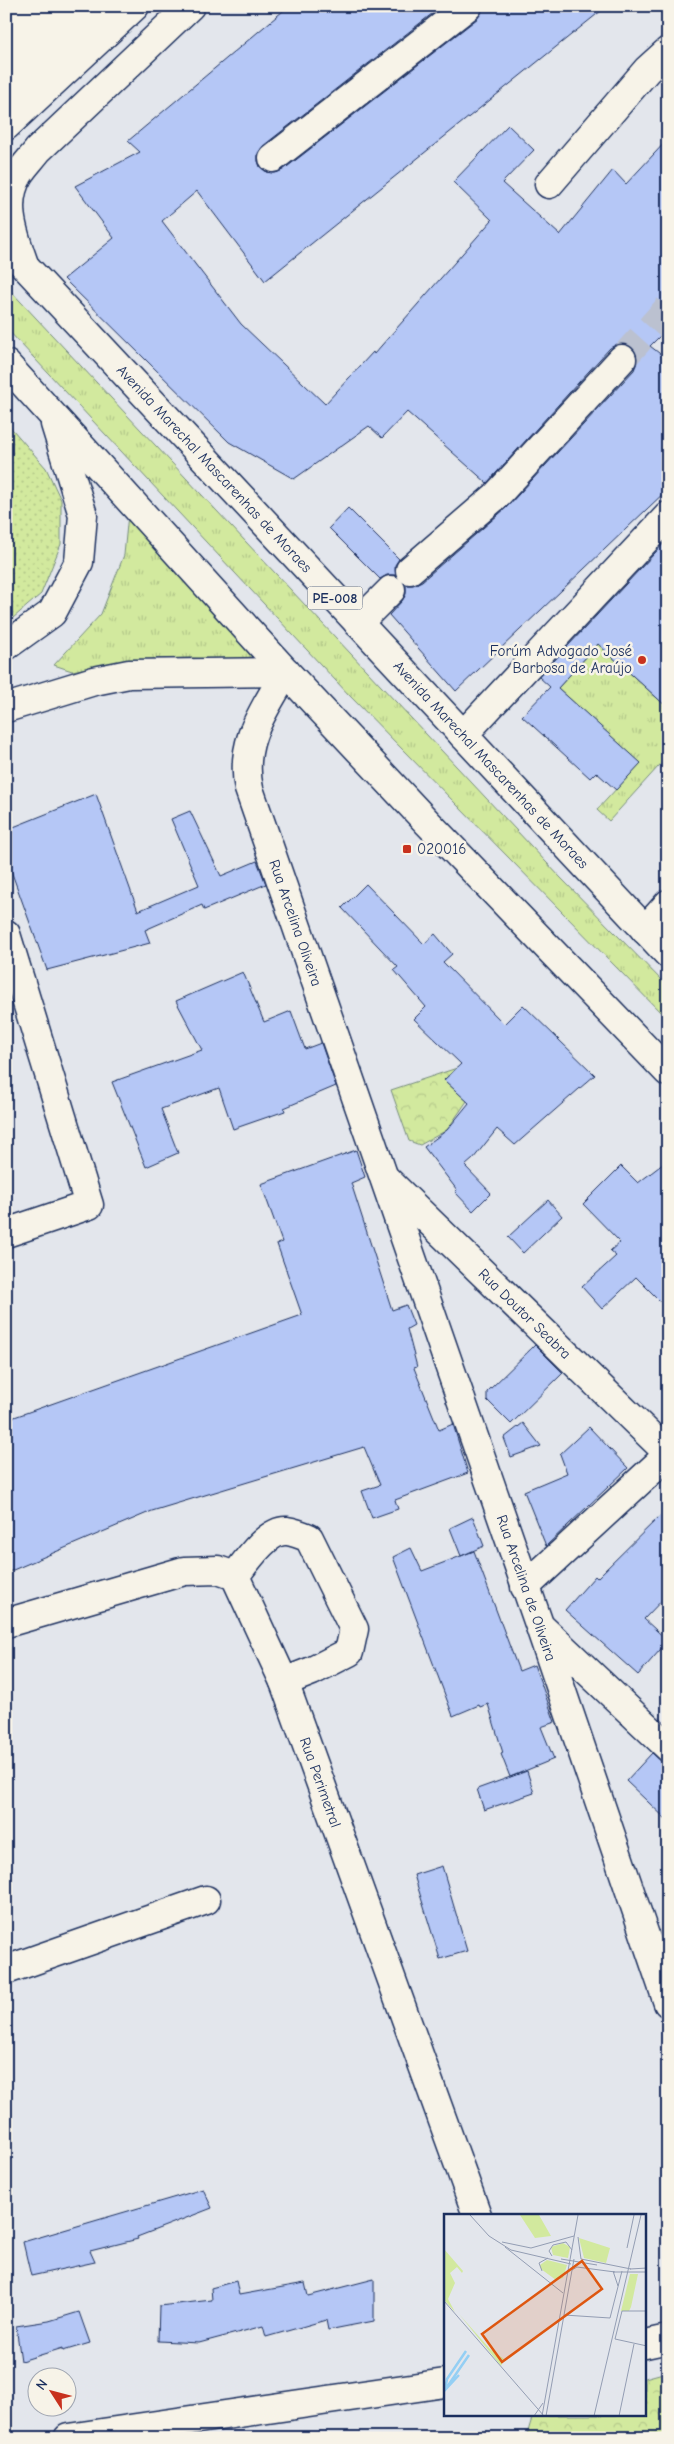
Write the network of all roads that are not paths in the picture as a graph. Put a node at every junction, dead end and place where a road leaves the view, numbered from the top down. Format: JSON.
{"nodes":[{"id":1,"x":29,"y":6,"type":"edge"},
{"id":2,"x":64,"y":6,"type":"edge"},
{"id":3,"x":97,"y":6,"type":"edge"},
{"id":4,"x":135,"y":6,"type":"edge"},
{"id":5,"x":190,"y":6,"type":"edge"},
{"id":6,"x":468,"y":6,"type":"edge"},
{"id":7,"x":6,"y":28,"type":"edge"},
{"id":8,"x":668,"y":52,"type":"edge"},
{"id":9,"x":6,"y":62,"type":"edge"},
{"id":10,"x":6,"y":93,"type":"edge"},
{"id":11,"x":6,"y":126,"type":"edge"},
{"id":12,"x":273,"y":158,"type":"dead end"},
{"id":13,"x":549,"y":184,"type":"dead end"},
{"id":14,"x":6,"y":246,"type":"edge"},
{"id":15,"x":25,"y":266,"type":"junction"},
{"id":16,"x":622,"y":359,"type":"tunnel mouth"},
{"id":17,"x":6,"y":364,"type":"edge"},
{"id":18,"x":52,"y":416,"type":"junction"},
{"id":19,"x":668,"y":516,"type":"edge"},
{"id":20,"x":410,"y":570,"type":"dead end"},
{"id":21,"x":392,"y":590,"type":"dead end"},
{"id":22,"x":358,"y":623,"type":"junction"},
{"id":23,"x":6,"y":646,"type":"edge"},
{"id":24,"x":286,"y":672,"type":"junction"},
{"id":25,"x":6,"y":708,"type":"edge"},
{"id":26,"x":463,"y":735,"type":"junction"},
{"id":27,"x":668,"y":904,"type":"edge"},
{"id":28,"x":645,"y":930,"type":"junction"},
{"id":29,"x":6,"y":934,"type":"edge"},
{"id":30,"x":668,"y":954,"type":"edge"},
{"id":31,"x":668,"y":1072,"type":"edge"},
{"id":32,"x":382,"y":1176,"type":"junction"},
{"id":33,"x":6,"y":1233,"type":"edge"},
{"id":34,"x":668,"y":1454,"type":"edge"},
{"id":35,"x":235,"y":1576,"type":"junction"},
{"id":36,"x":525,"y":1587,"type":"junction"},
{"id":37,"x":6,"y":1623,"type":"edge"},
{"id":38,"x":540,"y":1626,"type":"junction"},
{"id":39,"x":284,"y":1682,"type":"junction"},
{"id":40,"x":668,"y":1747,"type":"edge"},
{"id":41,"x":206,"y":1900,"type":"dead end"},
{"id":42,"x":6,"y":1970,"type":"edge"},
{"id":43,"x":668,"y":2003,"type":"edge"},
{"id":44,"x":477,"y":2214,"type":"edge"},
{"id":45,"x":668,"y":2339,"type":"edge"},
{"id":46,"x":646,"y":2344,"type":"edge"},
{"id":47,"x":444,"y":2384,"type":"edge"},
{"id":48,"x":68,"y":2438,"type":"edge"}],
"edges":[{"from":1,"to":7,"type":"main road"},
{"from":2,"to":9,"type":"main road"},
{"from":3,"to":10,"type":"main road"},
{"from":4,"to":11,"type":"main road"},
{"from":5,"to":15,"type":"main road"},
{"from":6,"to":12,"type":"main road"},
{"from":8,"to":13,"type":"main road"},
{"from":14,"to":15,"type":"main road","name":"Avenida Marechal Mascarenhas de Moraes","number":"PE-008"},
{"from":15,"to":22,"type":"main road","name":"Avenida Marechal Mascarenhas de Moraes","number":"PE-008"},
{"from":16,"to":20,"type":"main road"},
{"from":17,"to":18,"type":"main road"},
{"from":18,"to":23,"type":"main road"},
{"from":18,"to":24,"type":"main road"},
{"from":19,"to":26,"type":"main road"},
{"from":21,"to":22,"type":"main road"},
{"from":22,"to":26,"type":"main road","name":"Avenida Marechal Mascarenhas de Moraes","number":"PE-008"},
{"from":24,"to":25,"type":"main road"},
{"from":24,"to":31,"type":"main road"},
{"from":24,"to":32,"type":"main road","name":"Rua Arcelina Oliveira"},
{"from":26,"to":28,"type":"main road","name":"Avenida Marechal Mascarenhas de Moraes","number":"PE-008"},
{"from":27,"to":28,"type":"main road"},
{"from":28,"to":30,"type":"main road","name":"Avenida Marechal Mascarenhas de Moraes","number":"PE-008"},
{"from":29,"to":33,"type":"main road"},
{"from":32,"to":34,"type":"main road","name":"Rua Doutor Seabra"},
{"from":32,"to":36,"type":"main road","name":"Rua Arcelina de Oliveira"},
{"from":34,"to":36,"type":"main road"},
{"from":35,"to":37,"type":"main road"},
{"from":35,"to":39,"type":"main road","name":"Rua Perimetral"},
{"from":35,"to":39,"type":"main road"},
{"from":36,"to":38,"type":"main road","name":"Rua Arcelina de Oliveira"},
{"from":38,"to":40,"type":"main road"},
{"from":38,"to":43,"type":"main road","name":"Rua Arcelina de Oliveira"},
{"from":39,"to":44,"type":"main road","name":"Rua Perimetral"},
{"from":41,"to":42,"type":"main road"},
{"from":45,"to":46,"type":"main road"},
{"from":47,"to":48,"type":"main road"}]}
